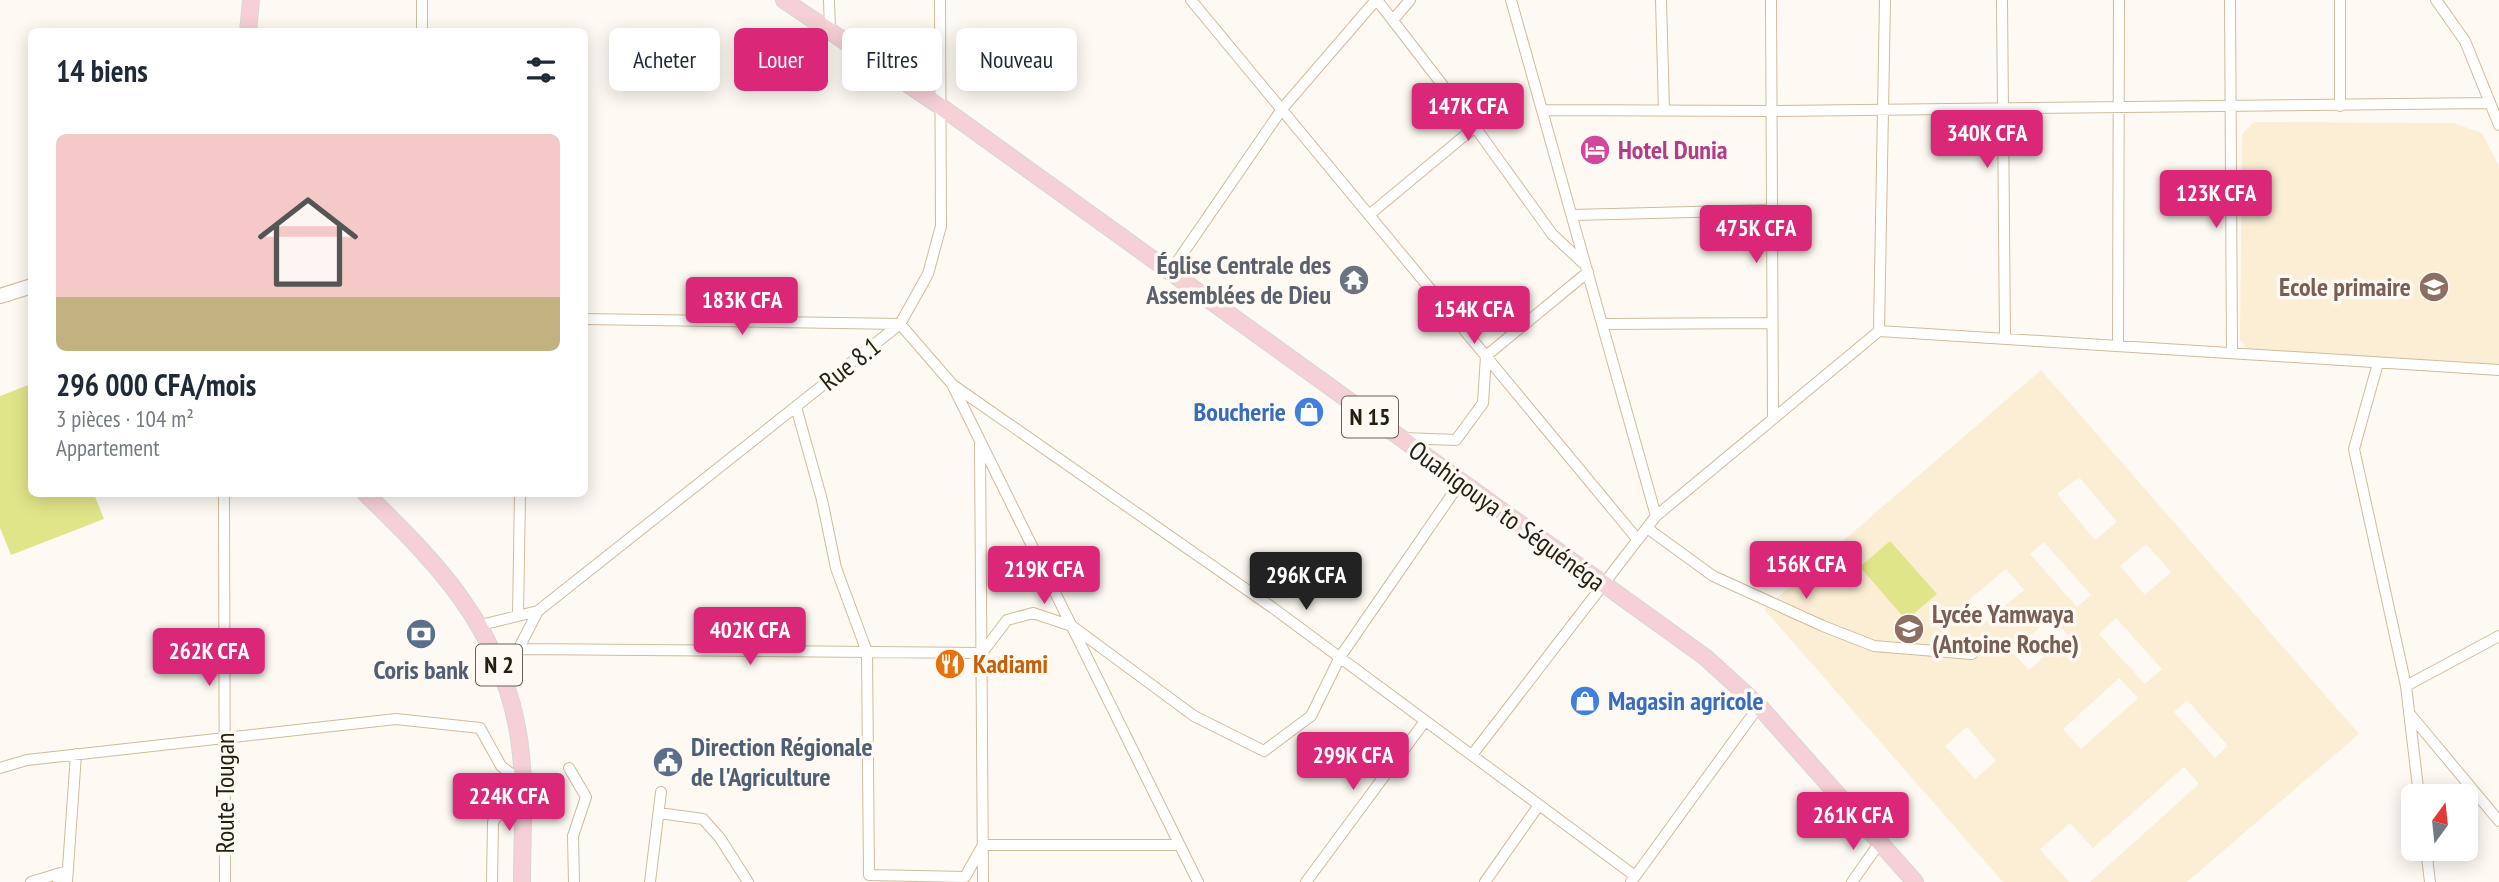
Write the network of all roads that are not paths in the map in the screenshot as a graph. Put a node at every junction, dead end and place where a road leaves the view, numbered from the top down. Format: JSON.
{"nodes":[{"id":1,"x":251,"y":0,"type":"edge"},
{"id":2,"x":422,"y":0,"type":"edge"},
{"id":3,"x":785,"y":0,"type":"edge"},
{"id":4,"x":830,"y":0,"type":"edge"},
{"id":5,"x":940,"y":0,"type":"edge"},
{"id":6,"x":1191,"y":0,"type":"edge"},
{"id":7,"x":1376,"y":0,"type":"edge"},
{"id":8,"x":1410,"y":0,"type":"edge"},
{"id":9,"x":1511,"y":0,"type":"edge"},
{"id":10,"x":1661,"y":0,"type":"edge"},
{"id":11,"x":1771,"y":0,"type":"edge"},
{"id":12,"x":1885,"y":0,"type":"edge"},
{"id":13,"x":2002,"y":0,"type":"edge"},
{"id":14,"x":2119,"y":0,"type":"edge"},
{"id":15,"x":2230,"y":0,"type":"edge"},
{"id":16,"x":2340,"y":0,"type":"edge"},
{"id":17,"x":2436,"y":0,"type":"edge"},
{"id":18,"x":1393,"y":20,"type":"junction"},
{"id":19,"x":248,"y":28,"type":"edge"},
{"id":20,"x":422,"y":28,"type":"edge"},
{"id":21,"x":830,"y":31,"type":"junction"},
{"id":22,"x":2489,"y":103,"type":"junction"},
{"id":23,"x":940,"y":106,"type":"junction"},
{"id":24,"x":2340,"y":106,"type":"junction"},
{"id":25,"x":2231,"y":107,"type":"junction"},
{"id":26,"x":2119,"y":108,"type":"junction"},
{"id":27,"x":1282,"y":109,"type":"junction"},
{"id":28,"x":2002,"y":109,"type":"junction"},
{"id":29,"x":1542,"y":110,"type":"junction"},
{"id":30,"x":1664,"y":110,"type":"junction"},
{"id":31,"x":1883,"y":110,"type":"junction"},
{"id":32,"x":1770,"y":111,"type":"junction"},
{"id":33,"x":2499,"y":125,"type":"edge"},
{"id":34,"x":1475,"y":127,"type":"junction"},
{"id":35,"x":1772,"y":210,"type":"junction"},
{"id":36,"x":1369,"y":215,"type":"junction"},
{"id":37,"x":1572,"y":215,"type":"junction"},
{"id":38,"x":1586,"y":268,"type":"junction"},
{"id":39,"x":1170,"y":272,"type":"junction"},
{"id":40,"x":28,"y":287,"type":"edge"},
{"id":41,"x":0,"y":296,"type":"edge"},
{"id":42,"x":588,"y":319,"type":"edge"},
{"id":43,"x":1772,"y":323,"type":"junction"},
{"id":44,"x":900,"y":324,"type":"junction"},
{"id":45,"x":1602,"y":324,"type":"junction"},
{"id":46,"x":1879,"y":331,"type":"junction"},
{"id":47,"x":2005,"y":339,"type":"junction"},
{"id":48,"x":2118,"y":346,"type":"junction"},
{"id":49,"x":2232,"y":354,"type":"junction"},
{"id":50,"x":1486,"y":356,"type":"junction"},
{"id":51,"x":2378,"y":363,"type":"junction"},
{"id":52,"x":2499,"y":370,"type":"edge"},
{"id":53,"x":952,"y":384,"type":"junction"},
{"id":54,"x":796,"y":407,"type":"junction"},
{"id":55,"x":1773,"y":419,"type":"junction"},
{"id":56,"x":1399,"y":438,"type":"junction"},
{"id":57,"x":981,"y":442,"type":"junction"},
{"id":58,"x":1460,"y":483,"type":"junction"},
{"id":59,"x":224,"y":497,"type":"edge"},
{"id":60,"x":369,"y":497,"type":"edge"},
{"id":61,"x":520,"y":497,"type":"edge"},
{"id":62,"x":1656,"y":516,"type":"junction"},
{"id":63,"x":1647,"y":528,"type":"junction"},
{"id":64,"x":1638,"y":540,"type":"junction"},
{"id":65,"x":1603,"y":585,"type":"junction"},
{"id":66,"x":538,"y":611,"type":"junction"},
{"id":67,"x":518,"y":616,"type":"junction"},
{"id":68,"x":481,"y":625,"type":"junction"},
{"id":69,"x":1072,"y":626,"type":"junction"},
{"id":70,"x":2499,"y":636,"type":"edge"},
{"id":71,"x":519,"y":649,"type":"junction"},
{"id":72,"x":867,"y":652,"type":"junction"},
{"id":73,"x":982,"y":653,"type":"junction"},
{"id":74,"x":1972,"y":654,"type":"dead end"},
{"id":75,"x":1340,"y":657,"type":"junction"},
{"id":76,"x":504,"y":677,"type":"junction"},
{"id":77,"x":2406,"y":686,"type":"junction"},
{"id":78,"x":1759,"y":706,"type":"junction"},
{"id":79,"x":2409,"y":713,"type":"junction"},
{"id":80,"x":1426,"y":721,"type":"junction"},
{"id":81,"x":225,"y":736,"type":"junction"},
{"id":82,"x":76,"y":754,"type":"junction"},
{"id":83,"x":1472,"y":755,"type":"junction"},
{"id":84,"x":0,"y":768,"type":"edge"},
{"id":85,"x":569,"y":768,"type":"dead end"},
{"id":86,"x":522,"y":782,"type":"junction"},
{"id":87,"x":2418,"y":784,"type":"edge"},
{"id":88,"x":661,"y":792,"type":"dead end"},
{"id":89,"x":1539,"y":805,"type":"junction"},
{"id":90,"x":659,"y":813,"type":"junction"},
{"id":91,"x":2499,"y":821,"type":"edge"},
{"id":92,"x":1881,"y":841,"type":"junction"},
{"id":93,"x":983,"y":845,"type":"junction"},
{"id":94,"x":1180,"y":845,"type":"junction"},
{"id":95,"x":2427,"y":861,"type":"edge"},
{"id":96,"x":67,"y":876,"type":"edge"},
{"id":97,"x":1633,"y":879,"type":"edge"},
{"id":98,"x":31,"y":882,"type":"edge"},
{"id":99,"x":58,"y":882,"type":"edge"},
{"id":100,"x":225,"y":882,"type":"edge"},
{"id":101,"x":492,"y":882,"type":"edge"},
{"id":102,"x":522,"y":882,"type":"edge"},
{"id":103,"x":574,"y":882,"type":"edge"},
{"id":104,"x":649,"y":882,"type":"edge"},
{"id":105,"x":748,"y":882,"type":"edge"},
{"id":106,"x":983,"y":882,"type":"edge"},
{"id":107,"x":1198,"y":882,"type":"edge"},
{"id":108,"x":1306,"y":882,"type":"edge"},
{"id":109,"x":1485,"y":882,"type":"edge"},
{"id":110,"x":1852,"y":882,"type":"edge"},
{"id":111,"x":1914,"y":882,"type":"edge"},
{"id":112,"x":2430,"y":882,"type":"edge"}],
"edges":[{"from":1,"to":19,"type":"main road"},
{"from":2,"to":20,"type":"street"},
{"from":3,"to":21,"type":"main road","name":"Ouahigouya to Séguénéga","number":"N 15"},
{"from":4,"to":21,"type":"street"},
{"from":5,"to":23,"type":"street","name":"Rue 8.1"},
{"from":6,"to":27,"type":"street"},
{"from":7,"to":18,"type":"street"},
{"from":7,"to":27,"type":"street"},
{"from":8,"to":18,"type":"street"},
{"from":9,"to":29,"type":"street"},
{"from":10,"to":30,"type":"street"},
{"from":11,"to":32,"type":"street"},
{"from":12,"to":31,"type":"street"},
{"from":13,"to":28,"type":"street"},
{"from":14,"to":26,"type":"street"},
{"from":15,"to":25,"type":"street"},
{"from":16,"to":24,"type":"street"},
{"from":17,"to":22,"type":"street"},
{"from":18,"to":34,"type":"street"},
{"from":21,"to":23,"type":"main road","name":"Ouahigouya to Séguénéga","number":"N 15"},
{"from":22,"to":24,"type":"street"},
{"from":22,"to":33,"type":"street"},
{"from":23,"to":39,"type":"main road","name":"Ouahigouya to Séguénéga","number":"N 15"},
{"from":23,"to":44,"type":"street","name":"Rue 8.1"},
{"from":24,"to":25,"type":"street"},
{"from":25,"to":26,"type":"street"},
{"from":25,"to":49,"type":"street"},
{"from":26,"to":28,"type":"street"},
{"from":26,"to":48,"type":"street"},
{"from":27,"to":36,"type":"street"},
{"from":27,"to":39,"type":"street"},
{"from":28,"to":31,"type":"street"},
{"from":28,"to":47,"type":"street"},
{"from":29,"to":30,"type":"street"},
{"from":29,"to":37,"type":"street"},
{"from":30,"to":32,"type":"street"},
{"from":31,"to":32,"type":"street"},
{"from":31,"to":46,"type":"street"},
{"from":32,"to":35,"type":"street"},
{"from":34,"to":36,"type":"street"},
{"from":34,"to":38,"type":"street"},
{"from":35,"to":37,"type":"street"},
{"from":35,"to":43,"type":"street"},
{"from":36,"to":50,"type":"street"},
{"from":37,"to":38,"type":"street"},
{"from":38,"to":45,"type":"street"},
{"from":38,"to":50,"type":"street"},
{"from":39,"to":56,"type":"main road","name":"Ouahigouya to Séguénéga","number":"N 15"},
{"from":40,"to":41,"type":"main road"},
{"from":42,"to":44,"type":"street"},
{"from":43,"to":45,"type":"street"},
{"from":43,"to":55,"type":"street"},
{"from":44,"to":53,"type":"street"},
{"from":44,"to":54,"type":"street","name":"Rue 8.1"},
{"from":45,"to":62,"type":"street"},
{"from":46,"to":47,"type":"street"},
{"from":46,"to":55,"type":"street"},
{"from":47,"to":48,"type":"street"},
{"from":48,"to":49,"type":"street"},
{"from":49,"to":51,"type":"street"},
{"from":50,"to":56,"type":"street"},
{"from":50,"to":64,"type":"street"},
{"from":51,"to":52,"type":"street"},
{"from":51,"to":77,"type":"street"},
{"from":53,"to":57,"type":"street"},
{"from":53,"to":75,"type":"street"},
{"from":54,"to":66,"type":"street","name":"Rue 8.1"},
{"from":54,"to":72,"type":"street"},
{"from":55,"to":62,"type":"street"},
{"from":56,"to":58,"type":"main road","name":"Ouahigouya to Séguénéga","number":"N 15"},
{"from":57,"to":69,"type":"street"},
{"from":57,"to":73,"type":"street"},
{"from":58,"to":65,"type":"main road","name":"Ouahigouya to Séguénéga","number":"N 15"},
{"from":58,"to":75,"type":"street"},
{"from":59,"to":81,"type":"street","name":"Route Tougan"},
{"from":60,"to":68,"type":"main road","number":"N 2"},
{"from":61,"to":67,"type":"street"},
{"from":62,"to":63,"type":"street"},
{"from":63,"to":64,"type":"street"},
{"from":63,"to":74,"type":"street"},
{"from":64,"to":65,"type":"street"},
{"from":65,"to":78,"type":"main road","name":"Ouahigouya to Séguénéga","number":"N 15"},
{"from":65,"to":83,"type":"street"},
{"from":66,"to":67,"type":"street","name":"Rue 8.1"},
{"from":66,"to":71,"type":"street","name":"Rue 8.1"},
{"from":67,"to":68,"type":"street","name":"Rue 8.1"},
{"from":68,"to":76,"type":"main road","number":"N 2"},
{"from":69,"to":73,"type":"street"},
{"from":69,"to":75,"type":"street"},
{"from":69,"to":94,"type":"street"},
{"from":70,"to":77,"type":"street"},
{"from":71,"to":72,"type":"street"},
{"from":71,"to":76,"type":"street","name":"Rue 8.1"},
{"from":72,"to":73,"type":"street"},
{"from":72,"to":93,"type":"street"},
{"from":73,"to":93,"type":"street"},
{"from":75,"to":80,"type":"street"},
{"from":76,"to":86,"type":"main road","number":"N 2"},
{"from":77,"to":79,"type":"street"},
{"from":78,"to":92,"type":"main road","name":"Ouahigouya to Séguénéga","number":"N 15"},
{"from":78,"to":97,"type":"street"},
{"from":79,"to":87,"type":"street"},
{"from":79,"to":91,"type":"street"},
{"from":80,"to":83,"type":"street"},
{"from":80,"to":108,"type":"street"},
{"from":81,"to":82,"type":"street"},
{"from":81,"to":86,"type":"street"},
{"from":81,"to":100,"type":"street","name":"Route Tougan"},
{"from":82,"to":84,"type":"street"},
{"from":82,"to":96,"type":"street"},
{"from":83,"to":89,"type":"street"},
{"from":85,"to":103,"type":"street"},
{"from":86,"to":101,"type":"street"},
{"from":86,"to":102,"type":"main road","number":"N 2"},
{"from":88,"to":90,"type":"street"},
{"from":89,"to":97,"type":"street"},
{"from":89,"to":109,"type":"street"},
{"from":90,"to":104,"type":"street"},
{"from":90,"to":105,"type":"street"},
{"from":92,"to":110,"type":"street"},
{"from":92,"to":111,"type":"main road","name":"Ouahigouya to Séguénéga","number":"N 15"},
{"from":93,"to":94,"type":"street"},
{"from":93,"to":106,"type":"street"},
{"from":94,"to":107,"type":"street"},
{"from":95,"to":112,"type":"street"},
{"from":96,"to":98,"type":"street"},
{"from":96,"to":99,"type":"street"}]}
